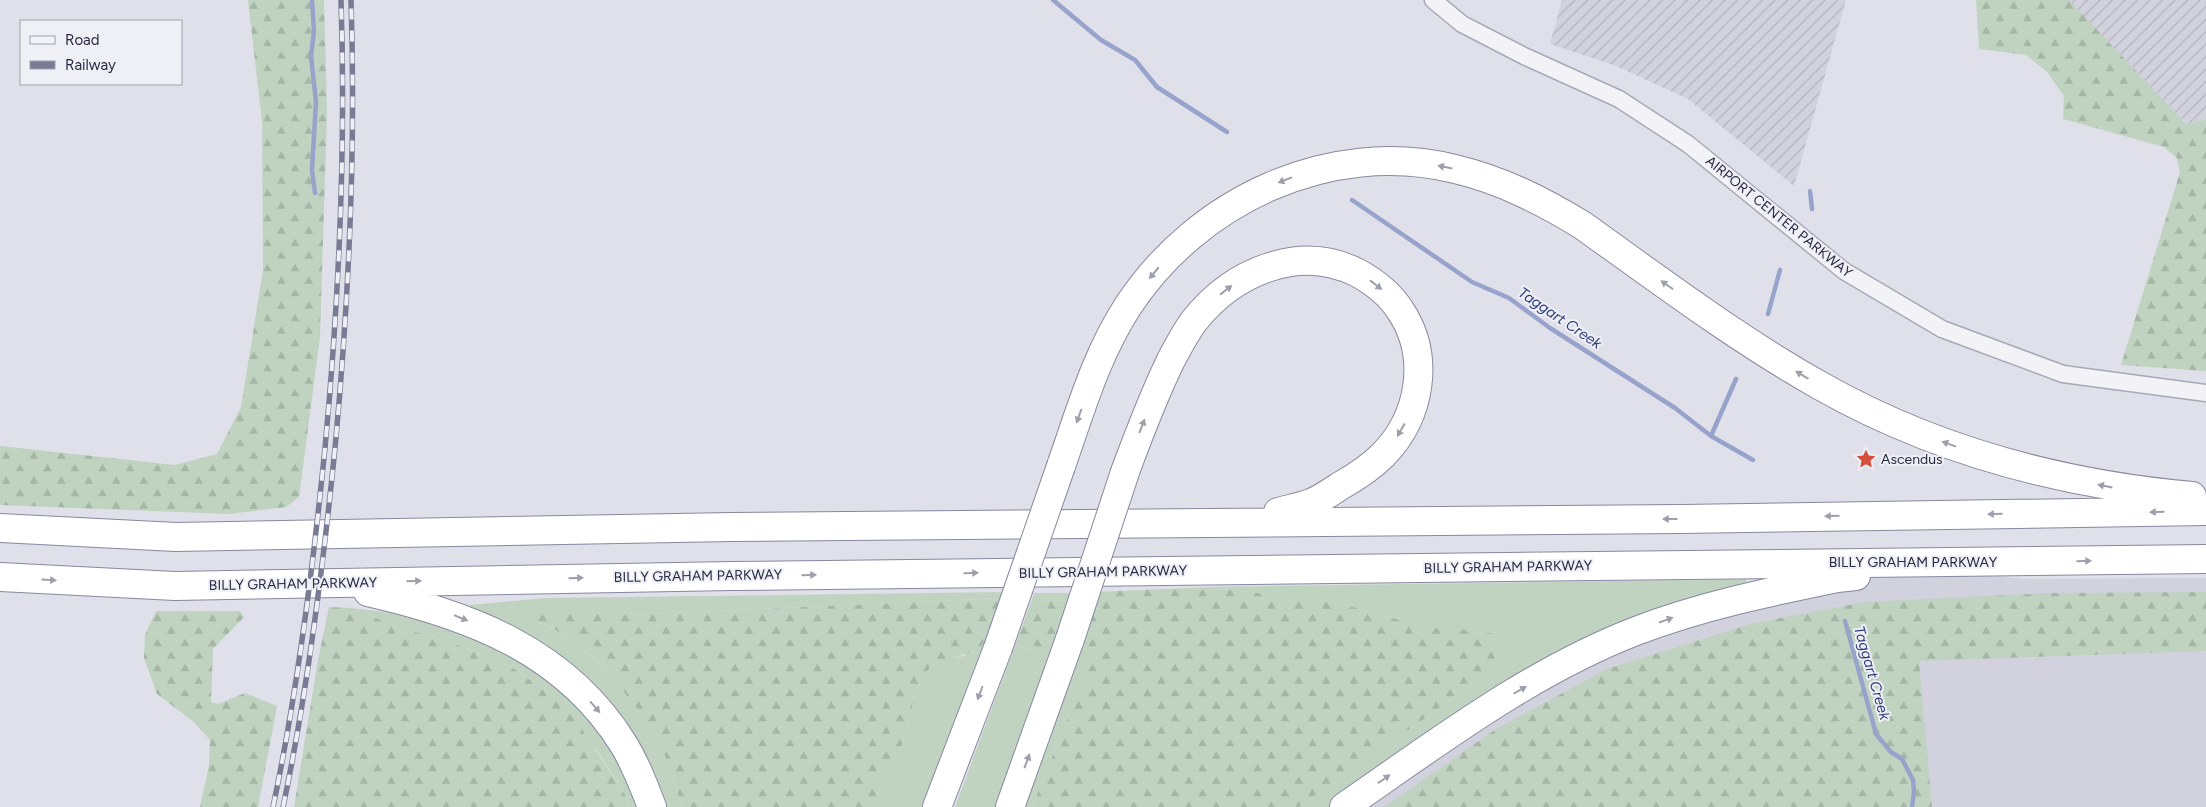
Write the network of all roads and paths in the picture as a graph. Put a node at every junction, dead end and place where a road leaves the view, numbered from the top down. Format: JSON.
{"nodes":[{"id":1,"x":1433,"y":0,"type":"edge"},
{"id":2,"x":2206,"y":393,"type":"edge"},
{"id":3,"x":2206,"y":498,"type":"edge"},
{"id":4,"x":2206,"y":511,"type":"edge"},
{"id":5,"x":1240,"y":522,"type":"junction"},
{"id":6,"x":0,"y":528,"type":"edge"},
{"id":7,"x":2206,"y":559,"type":"edge"},
{"id":8,"x":2036,"y":562,"type":"junction"},
{"id":9,"x":0,"y":577,"type":"edge"},
{"id":10,"x":330,"y":583,"type":"junction"},
{"id":11,"x":652,"y":807,"type":"edge"},
{"id":12,"x":937,"y":807,"type":"edge"},
{"id":13,"x":1010,"y":807,"type":"edge"},
{"id":14,"x":1344,"y":807,"type":"edge"}],
"edges":[{"from":1,"to":2,"type":"street","name":"AIRPORT CENTER PARKWAY"},
{"from":3,"to":12,"type":"highway","one_way":true,"bridge":true},
{"from":4,"to":5,"type":"highway","one_way":true},
{"from":5,"to":6,"type":"highway"},
{"from":13,"to":5,"type":"highway","one_way":true,"bridge":true},
{"from":8,"to":7,"type":"highway","name":"BILLY GRAHAM PARKWAY","one_way":true},
{"from":10,"to":8,"type":"highway","name":"BILLY GRAHAM PARKWAY","one_way":true},
{"from":14,"to":8,"type":"highway","one_way":true},
{"from":9,"to":10,"type":"highway","name":"BILLY GRAHAM PARKWAY","one_way":true},
{"from":10,"to":11,"type":"highway","one_way":true}]}
